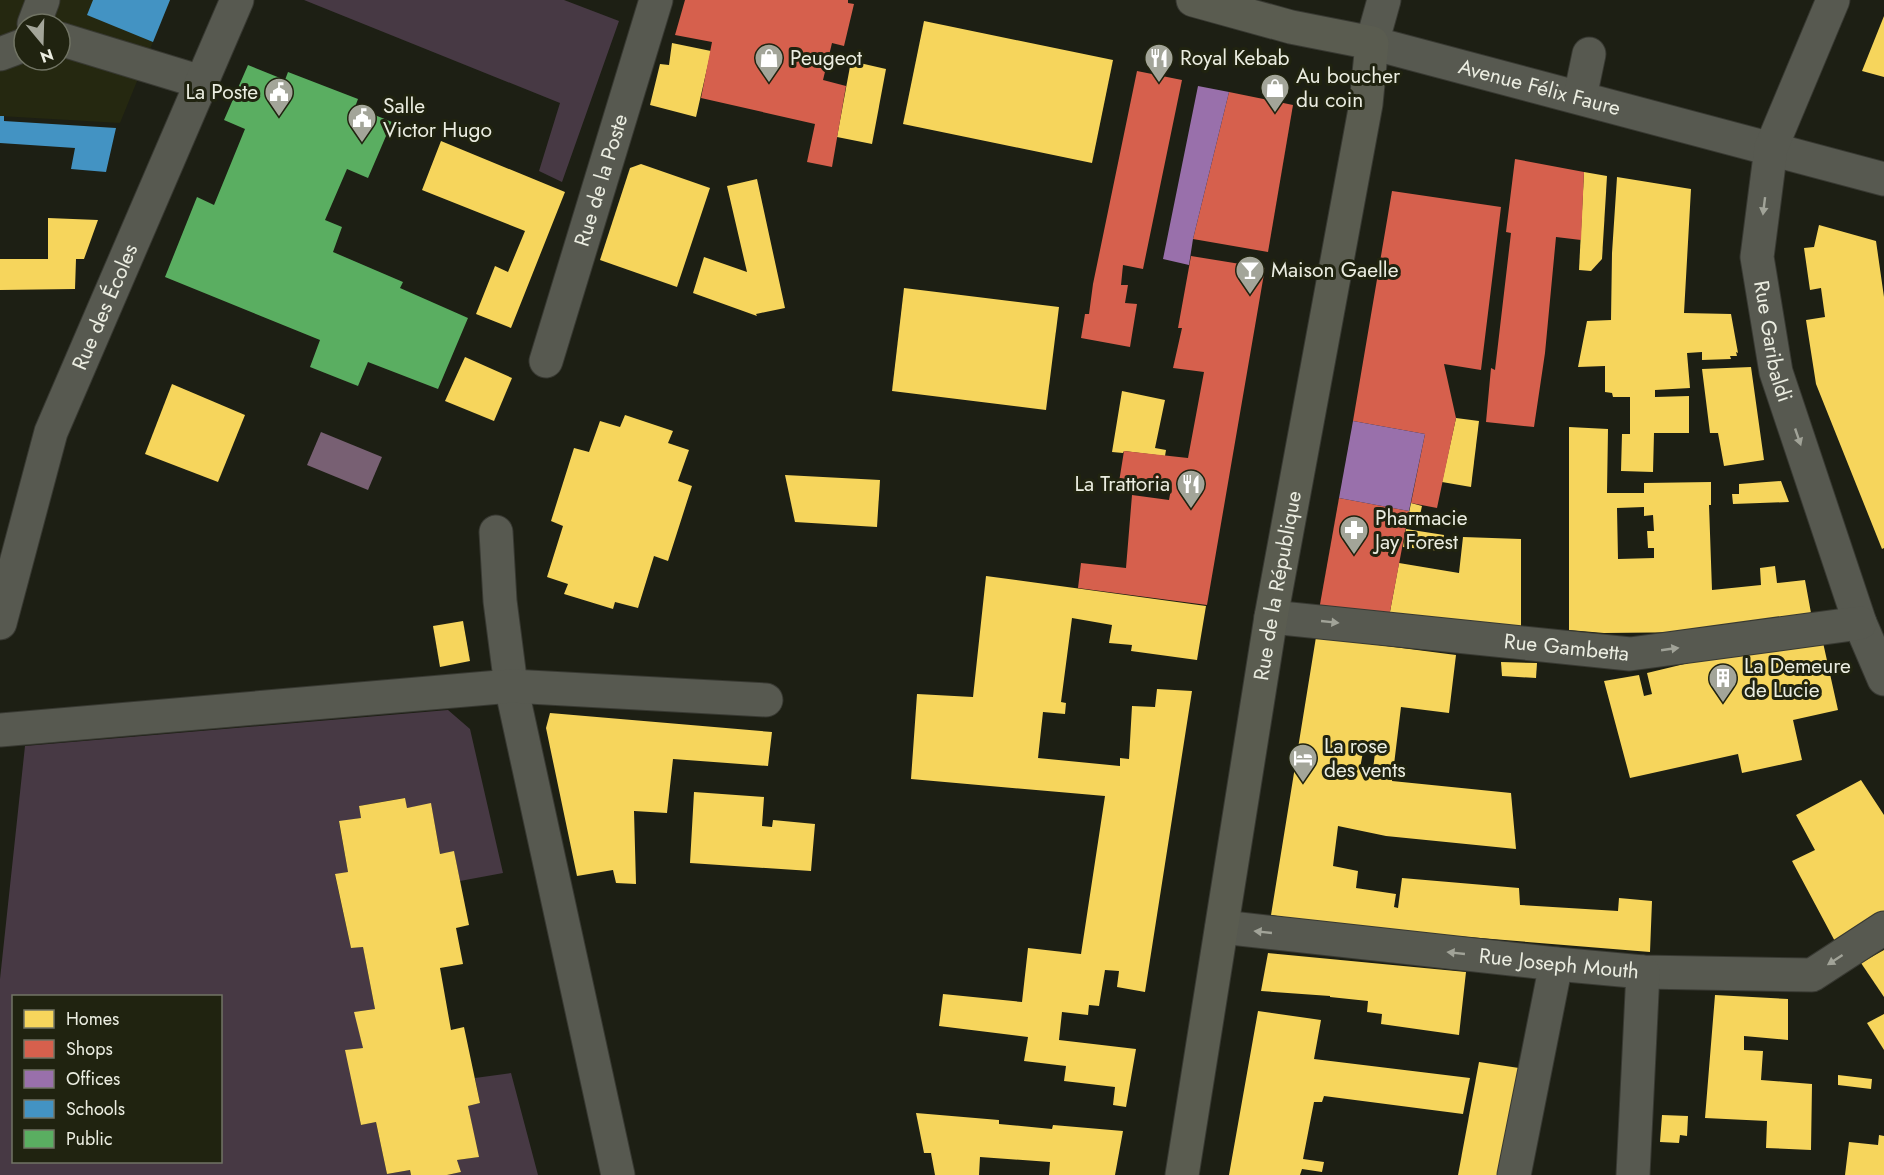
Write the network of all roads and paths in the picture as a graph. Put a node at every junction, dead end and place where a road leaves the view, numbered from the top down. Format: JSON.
{"nodes":[{"id":1,"x":237,"y":0,"type":"edge"},
{"id":2,"x":656,"y":0,"type":"edge"},
{"id":3,"x":1193,"y":0,"type":"edge"},
{"id":4,"x":1384,"y":0,"type":"edge"},
{"id":5,"x":1833,"y":0,"type":"edge"},
{"id":6,"x":72,"y":43,"type":"edge"},
{"id":7,"x":1372,"y":43,"type":"junction"},
{"id":8,"x":1589,"y":54,"type":"dead end"},
{"id":9,"x":201,"y":82,"type":"junction"},
{"id":10,"x":1580,"y":97,"type":"junction"},
{"id":11,"x":1771,"y":148,"type":"junction"},
{"id":12,"x":1884,"y":179,"type":"edge"},
{"id":13,"x":546,"y":361,"type":"dead end"},
{"id":14,"x":496,"y":532,"type":"dead end"},
{"id":15,"x":1271,"y":617,"type":"junction"},
{"id":16,"x":0,"y":623,"type":"edge"},
{"id":17,"x":1860,"y":623,"type":"junction"},
{"id":18,"x":1884,"y":679,"type":"edge"},
{"id":19,"x":511,"y":686,"type":"junction"},
{"id":20,"x":766,"y":700,"type":"dead end"},
{"id":21,"x":0,"y":730,"type":"edge"},
{"id":22,"x":1222,"y":927,"type":"junction"},
{"id":23,"x":1884,"y":928,"type":"edge"},
{"id":24,"x":1556,"y":964,"type":"junction"},
{"id":25,"x":1643,"y":972,"type":"junction"},
{"id":26,"x":618,"y":1175,"type":"edge"},
{"id":27,"x":1182,"y":1175,"type":"edge"},
{"id":28,"x":1514,"y":1175,"type":"edge"},
{"id":29,"x":1633,"y":1175,"type":"edge"}],
"edges":[{"from":1,"to":9,"type":"street","name":"Rue des Écoles"},
{"from":2,"to":13,"type":"street","name":"Rue de la Poste"},
{"from":3,"to":7,"type":"main road","name":"Avenue Félix Faure"},
{"from":4,"to":7,"type":"street","name":"Rue de la République"},
{"from":5,"to":11,"type":"street","name":"Rue Garibaldi"},
{"from":6,"to":9,"type":"street"},
{"from":7,"to":10,"type":"street","name":"Avenue Félix Faure"},
{"from":7,"to":15,"type":"main road","name":"Rue de la République"},
{"from":8,"to":10,"type":"street"},
{"from":9,"to":16,"type":"street","name":"Rue des Écoles"},
{"from":10,"to":11,"type":"street","name":"Avenue Félix Faure"},
{"from":11,"to":12,"type":"street","name":"Avenue Félix Faure"},
{"from":11,"to":17,"type":"street","name":"Rue Garibaldi","one_way":true},
{"from":14,"to":19,"type":"street"},
{"from":15,"to":17,"type":"street","name":"Rue Gambetta","one_way":true},
{"from":15,"to":22,"type":"main road","name":"Rue de la République"},
{"from":17,"to":18,"type":"street","name":"Rue Garibaldi"},
{"from":19,"to":20,"type":"street"},
{"from":19,"to":21,"type":"street"},
{"from":19,"to":26,"type":"street"},
{"from":24,"to":22,"type":"street","name":"Rue Joseph Mouth","one_way":true},
{"from":22,"to":27,"type":"main road","name":"Rue de la République"},
{"from":23,"to":25,"type":"street","name":"Rue Joseph Mouth","one_way":true},
{"from":24,"to":25,"type":"street","name":"Rue Joseph Mouth"},
{"from":24,"to":28,"type":"street"},
{"from":25,"to":29,"type":"street"}]}
